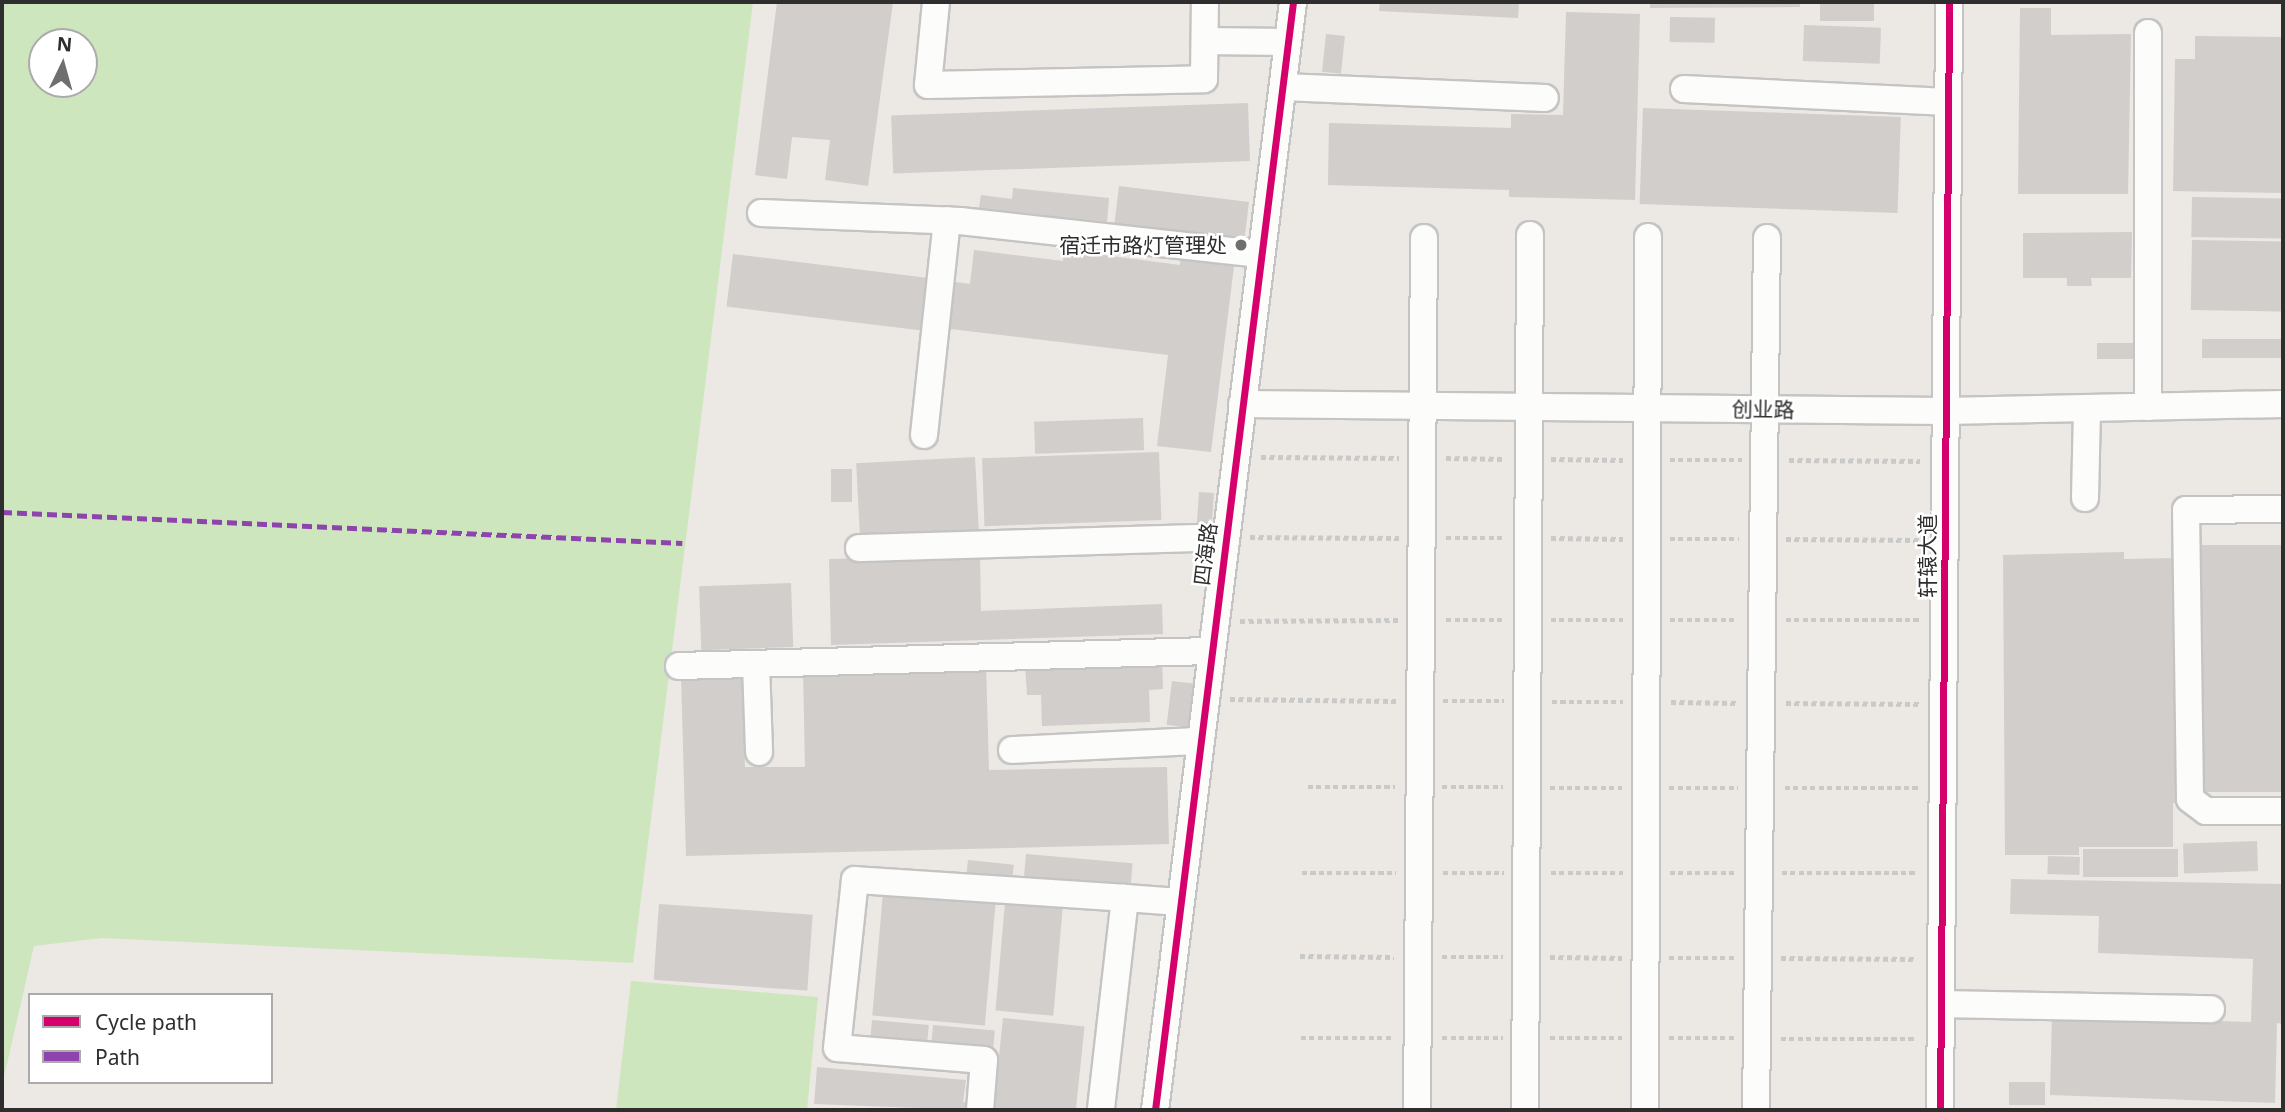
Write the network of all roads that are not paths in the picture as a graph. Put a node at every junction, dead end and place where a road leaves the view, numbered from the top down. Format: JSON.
{"nodes":[{"id":1,"x":936,"y":2,"type":"edge"},
{"id":2,"x":1205,"y":2,"type":"edge"},
{"id":3,"x":1293,"y":2,"type":"edge"},
{"id":4,"x":1949,"y":2,"type":"edge"},
{"id":5,"x":2148,"y":33,"type":"dead end"},
{"id":6,"x":1205,"y":41,"type":"junction"},
{"id":7,"x":1288,"y":42,"type":"junction"},
{"id":8,"x":1283,"y":86,"type":"junction"},
{"id":9,"x":1684,"y":89,"type":"dead end"},
{"id":10,"x":1545,"y":98,"type":"dead end"},
{"id":11,"x":1948,"y":102,"type":"junction"},
{"id":12,"x":761,"y":213,"type":"dead end"},
{"id":13,"x":947,"y":220,"type":"junction"},
{"id":14,"x":1530,"y":235,"type":"dead end"},
{"id":15,"x":1648,"y":237,"type":"dead end"},
{"id":16,"x":1424,"y":238,"type":"dead end"},
{"id":17,"x":1768,"y":238,"type":"dead end"},
{"id":18,"x":1261,"y":254,"type":"junction"},
{"id":19,"x":1242,"y":404,"type":"junction"},
{"id":20,"x":2283,"y":404,"type":"edge"},
{"id":21,"x":1423,"y":406,"type":"junction"},
{"id":22,"x":1529,"y":407,"type":"junction"},
{"id":23,"x":2148,"y":407,"type":"junction"},
{"id":24,"x":1648,"y":408,"type":"junction"},
{"id":25,"x":2087,"y":408,"type":"junction"},
{"id":26,"x":1765,"y":409,"type":"junction"},
{"id":27,"x":1945,"y":411,"type":"junction"},
{"id":28,"x":924,"y":435,"type":"dead end"},
{"id":29,"x":2085,"y":498,"type":"dead end"},
{"id":30,"x":2283,"y":509,"type":"edge"},
{"id":31,"x":1225,"y":537,"type":"junction"},
{"id":32,"x":859,"y":548,"type":"dead end"},
{"id":33,"x":1210,"y":651,"type":"junction"},
{"id":34,"x":756,"y":664,"type":"junction"},
{"id":35,"x":679,"y":666,"type":"dead end"},
{"id":36,"x":1199,"y":741,"type":"junction"},
{"id":37,"x":1012,"y":750,"type":"dead end"},
{"id":38,"x":759,"y":752,"type":"dead end"},
{"id":39,"x":2283,"y":811,"type":"edge"},
{"id":40,"x":1125,"y":898,"type":"junction"},
{"id":41,"x":1180,"y":902,"type":"junction"},
{"id":42,"x":1941,"y":1004,"type":"junction"},
{"id":43,"x":2211,"y":1009,"type":"dead end"},
{"id":44,"x":980,"y":1110,"type":"edge"},
{"id":45,"x":1101,"y":1110,"type":"edge"},
{"id":46,"x":1155,"y":1110,"type":"edge"},
{"id":47,"x":1418,"y":1110,"type":"edge"},
{"id":48,"x":1525,"y":1110,"type":"edge"},
{"id":49,"x":1645,"y":1110,"type":"edge"},
{"id":50,"x":1756,"y":1110,"type":"edge"},
{"id":51,"x":1940,"y":1110,"type":"edge"}],
"edges":[{"from":1,"to":6,"type":"street"},
{"from":2,"to":6,"type":"street"},
{"from":3,"to":7,"type":"street","name":"四海路"},
{"from":4,"to":11,"type":"street","name":"轩辕大道"},
{"from":5,"to":23,"type":"street"},
{"from":6,"to":7,"type":"street"},
{"from":7,"to":8,"type":"street","name":"四海路"},
{"from":8,"to":10,"type":"street"},
{"from":8,"to":18,"type":"street","name":"四海路"},
{"from":9,"to":11,"type":"street"},
{"from":11,"to":27,"type":"street","name":"轩辕大道"},
{"from":12,"to":13,"type":"street"},
{"from":13,"to":18,"type":"street"},
{"from":13,"to":28,"type":"street"},
{"from":14,"to":22,"type":"street"},
{"from":15,"to":24,"type":"street"},
{"from":16,"to":21,"type":"street"},
{"from":17,"to":26,"type":"street"},
{"from":18,"to":19,"type":"street","name":"四海路"},
{"from":19,"to":21,"type":"street","name":"创业路"},
{"from":19,"to":31,"type":"street","name":"四海路"},
{"from":20,"to":23,"type":"street","name":"创业路"},
{"from":21,"to":22,"type":"street","name":"创业路"},
{"from":21,"to":47,"type":"street"},
{"from":22,"to":24,"type":"street","name":"创业路"},
{"from":22,"to":48,"type":"street"},
{"from":23,"to":25,"type":"street","name":"创业路"},
{"from":24,"to":26,"type":"street","name":"创业路"},
{"from":24,"to":49,"type":"street"},
{"from":25,"to":27,"type":"street","name":"创业路"},
{"from":25,"to":29,"type":"street"},
{"from":26,"to":27,"type":"street","name":"创业路"},
{"from":26,"to":50,"type":"street"},
{"from":27,"to":42,"type":"street","name":"轩辕大道"},
{"from":30,"to":39,"type":"street"},
{"from":31,"to":32,"type":"street"},
{"from":31,"to":33,"type":"street","name":"四海路"},
{"from":33,"to":34,"type":"street"},
{"from":33,"to":36,"type":"street","name":"四海路"},
{"from":34,"to":35,"type":"street"},
{"from":34,"to":38,"type":"street"},
{"from":36,"to":37,"type":"street"},
{"from":36,"to":41,"type":"street","name":"四海路"},
{"from":40,"to":41,"type":"street"},
{"from":40,"to":44,"type":"street"},
{"from":40,"to":45,"type":"street"},
{"from":41,"to":46,"type":"street","name":"四海路"},
{"from":42,"to":43,"type":"street"},
{"from":42,"to":51,"type":"street","name":"轩辕大道"}]}
